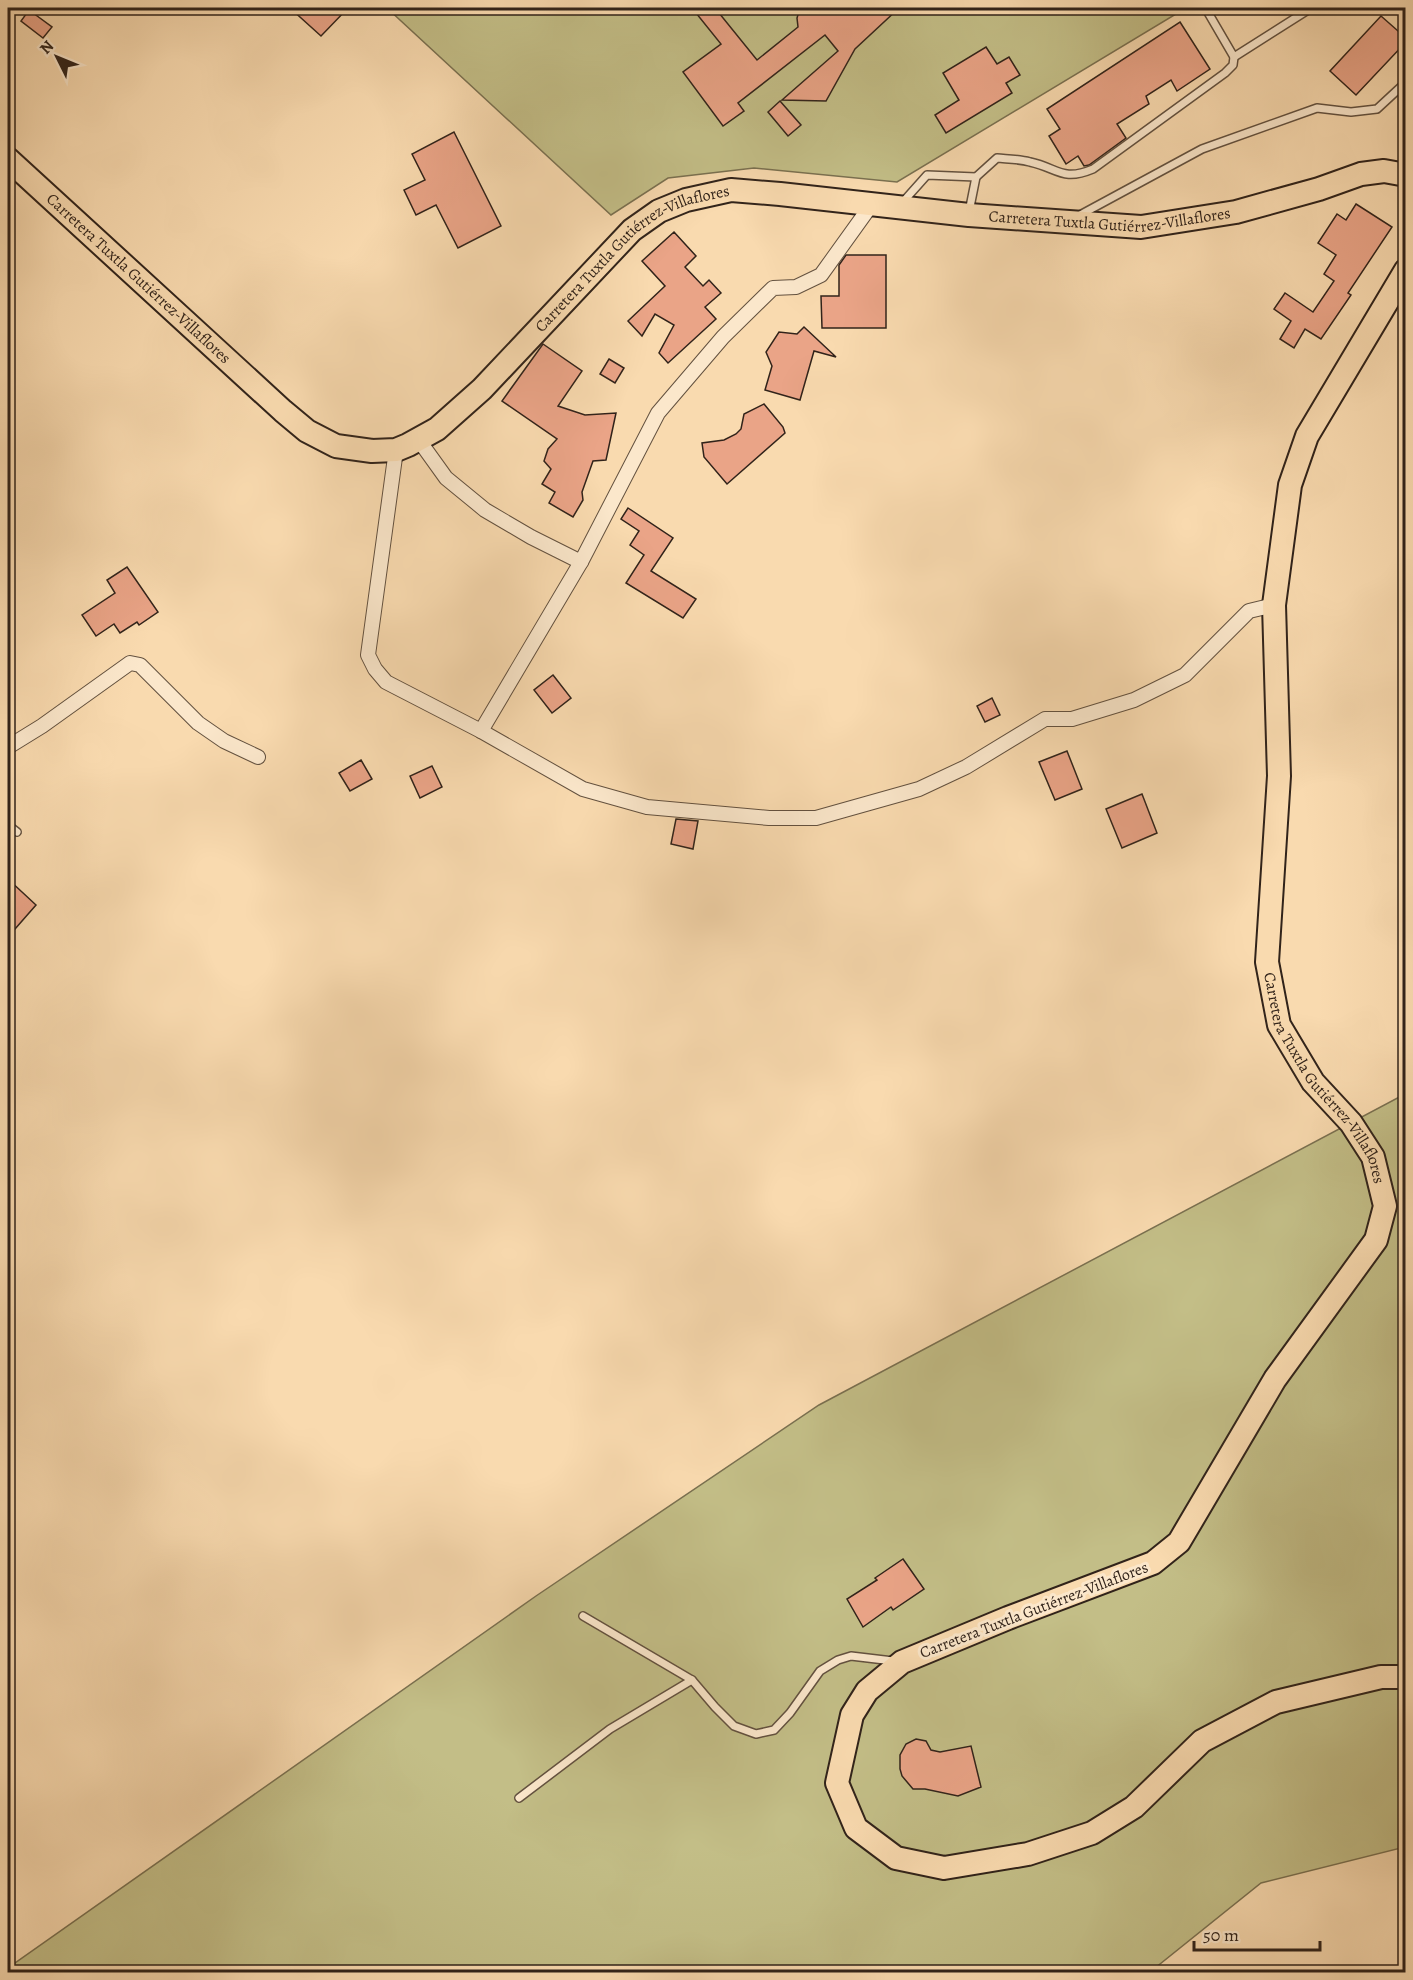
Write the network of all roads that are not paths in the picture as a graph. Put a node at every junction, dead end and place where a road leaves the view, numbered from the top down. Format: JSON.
{"nodes":[{"id":1,"x":1207,"y":8,"type":"edge"},
{"id":2,"x":1306,"y":8,"type":"edge"},
{"id":3,"x":1234,"y":57,"type":"junction"},
{"id":4,"x":1404,"y":84,"type":"dead end"},
{"id":5,"x":8,"y":159,"type":"edge"},
{"id":6,"x":1406,"y":175,"type":"edge"},
{"id":7,"x":976,"y":177,"type":"junction"},
{"id":8,"x":872,"y":204,"type":"junction"},
{"id":9,"x":898,"y":207,"type":"junction"},
{"id":10,"x":969,"y":215,"type":"junction"},
{"id":11,"x":1067,"y":222,"type":"junction"},
{"id":12,"x":1406,"y":270,"type":"edge"},
{"id":13,"x":418,"y":440,"type":"junction"},
{"id":14,"x":396,"y":450,"type":"junction"},
{"id":15,"x":581,"y":562,"type":"junction"},
{"id":16,"x":1274,"y":605,"type":"junction"},
{"id":17,"x":481,"y":731,"type":"junction"},
{"id":18,"x":8,"y":747,"type":"edge"},
{"id":19,"x":258,"y":757,"type":"dead end"},
{"id":20,"x":8,"y":825,"type":"edge"},
{"id":21,"x":17,"y":832,"type":"dead end"},
{"id":22,"x":583,"y":1616,"type":"dead end"},
{"id":23,"x":902,"y":1662,"type":"junction"},
{"id":24,"x":1406,"y":1677,"type":"edge"},
{"id":25,"x":692,"y":1680,"type":"junction"},
{"id":26,"x":519,"y":1798,"type":"dead end"}],
"edges":[{"from":1,"to":3,"type":"lane"},
{"from":2,"to":3,"type":"lane"},
{"from":3,"to":7,"type":"lane"},
{"from":4,"to":11,"type":"lane"},
{"from":5,"to":14,"type":"main road","name":"Carretera Tuxtla Gutiérrez-Villaflores"},
{"from":6,"to":11,"type":"main road","name":"Carretera Tuxtla Gutiérrez-Villaflores"},
{"from":7,"to":9,"type":"lane"},
{"from":7,"to":10,"type":"lane"},
{"from":8,"to":9,"type":"main road","name":"Carretera Tuxtla Gutiérrez-Villaflores"},
{"from":8,"to":13,"type":"main road","name":"Carretera Tuxtla Gutiérrez-Villaflores"},
{"from":8,"to":15,"type":"street"},
{"from":9,"to":10,"type":"main road","name":"Carretera Tuxtla Gutiérrez-Villaflores"},
{"from":10,"to":11,"type":"main road","name":"Carretera Tuxtla Gutiérrez-Villaflores"},
{"from":12,"to":16,"type":"main road","name":"Carretera Tuxtla Gutiérrez-Villaflores"},
{"from":13,"to":14,"type":"main road","name":"Carretera Tuxtla Gutiérrez-Villaflores"},
{"from":13,"to":15,"type":"street"},
{"from":14,"to":17,"type":"street"},
{"from":15,"to":17,"type":"street"},
{"from":16,"to":17,"type":"street"},
{"from":16,"to":23,"type":"main road","name":"Carretera Tuxtla Gutiérrez-Villaflores"},
{"from":18,"to":19,"type":"street"},
{"from":20,"to":21,"type":"lane"},
{"from":22,"to":25,"type":"lane"},
{"from":23,"to":24,"type":"main road","name":"Carretera Tuxtla Gutiérrez-Villaflores"},
{"from":23,"to":25,"type":"lane"},
{"from":25,"to":26,"type":"lane"}]}
